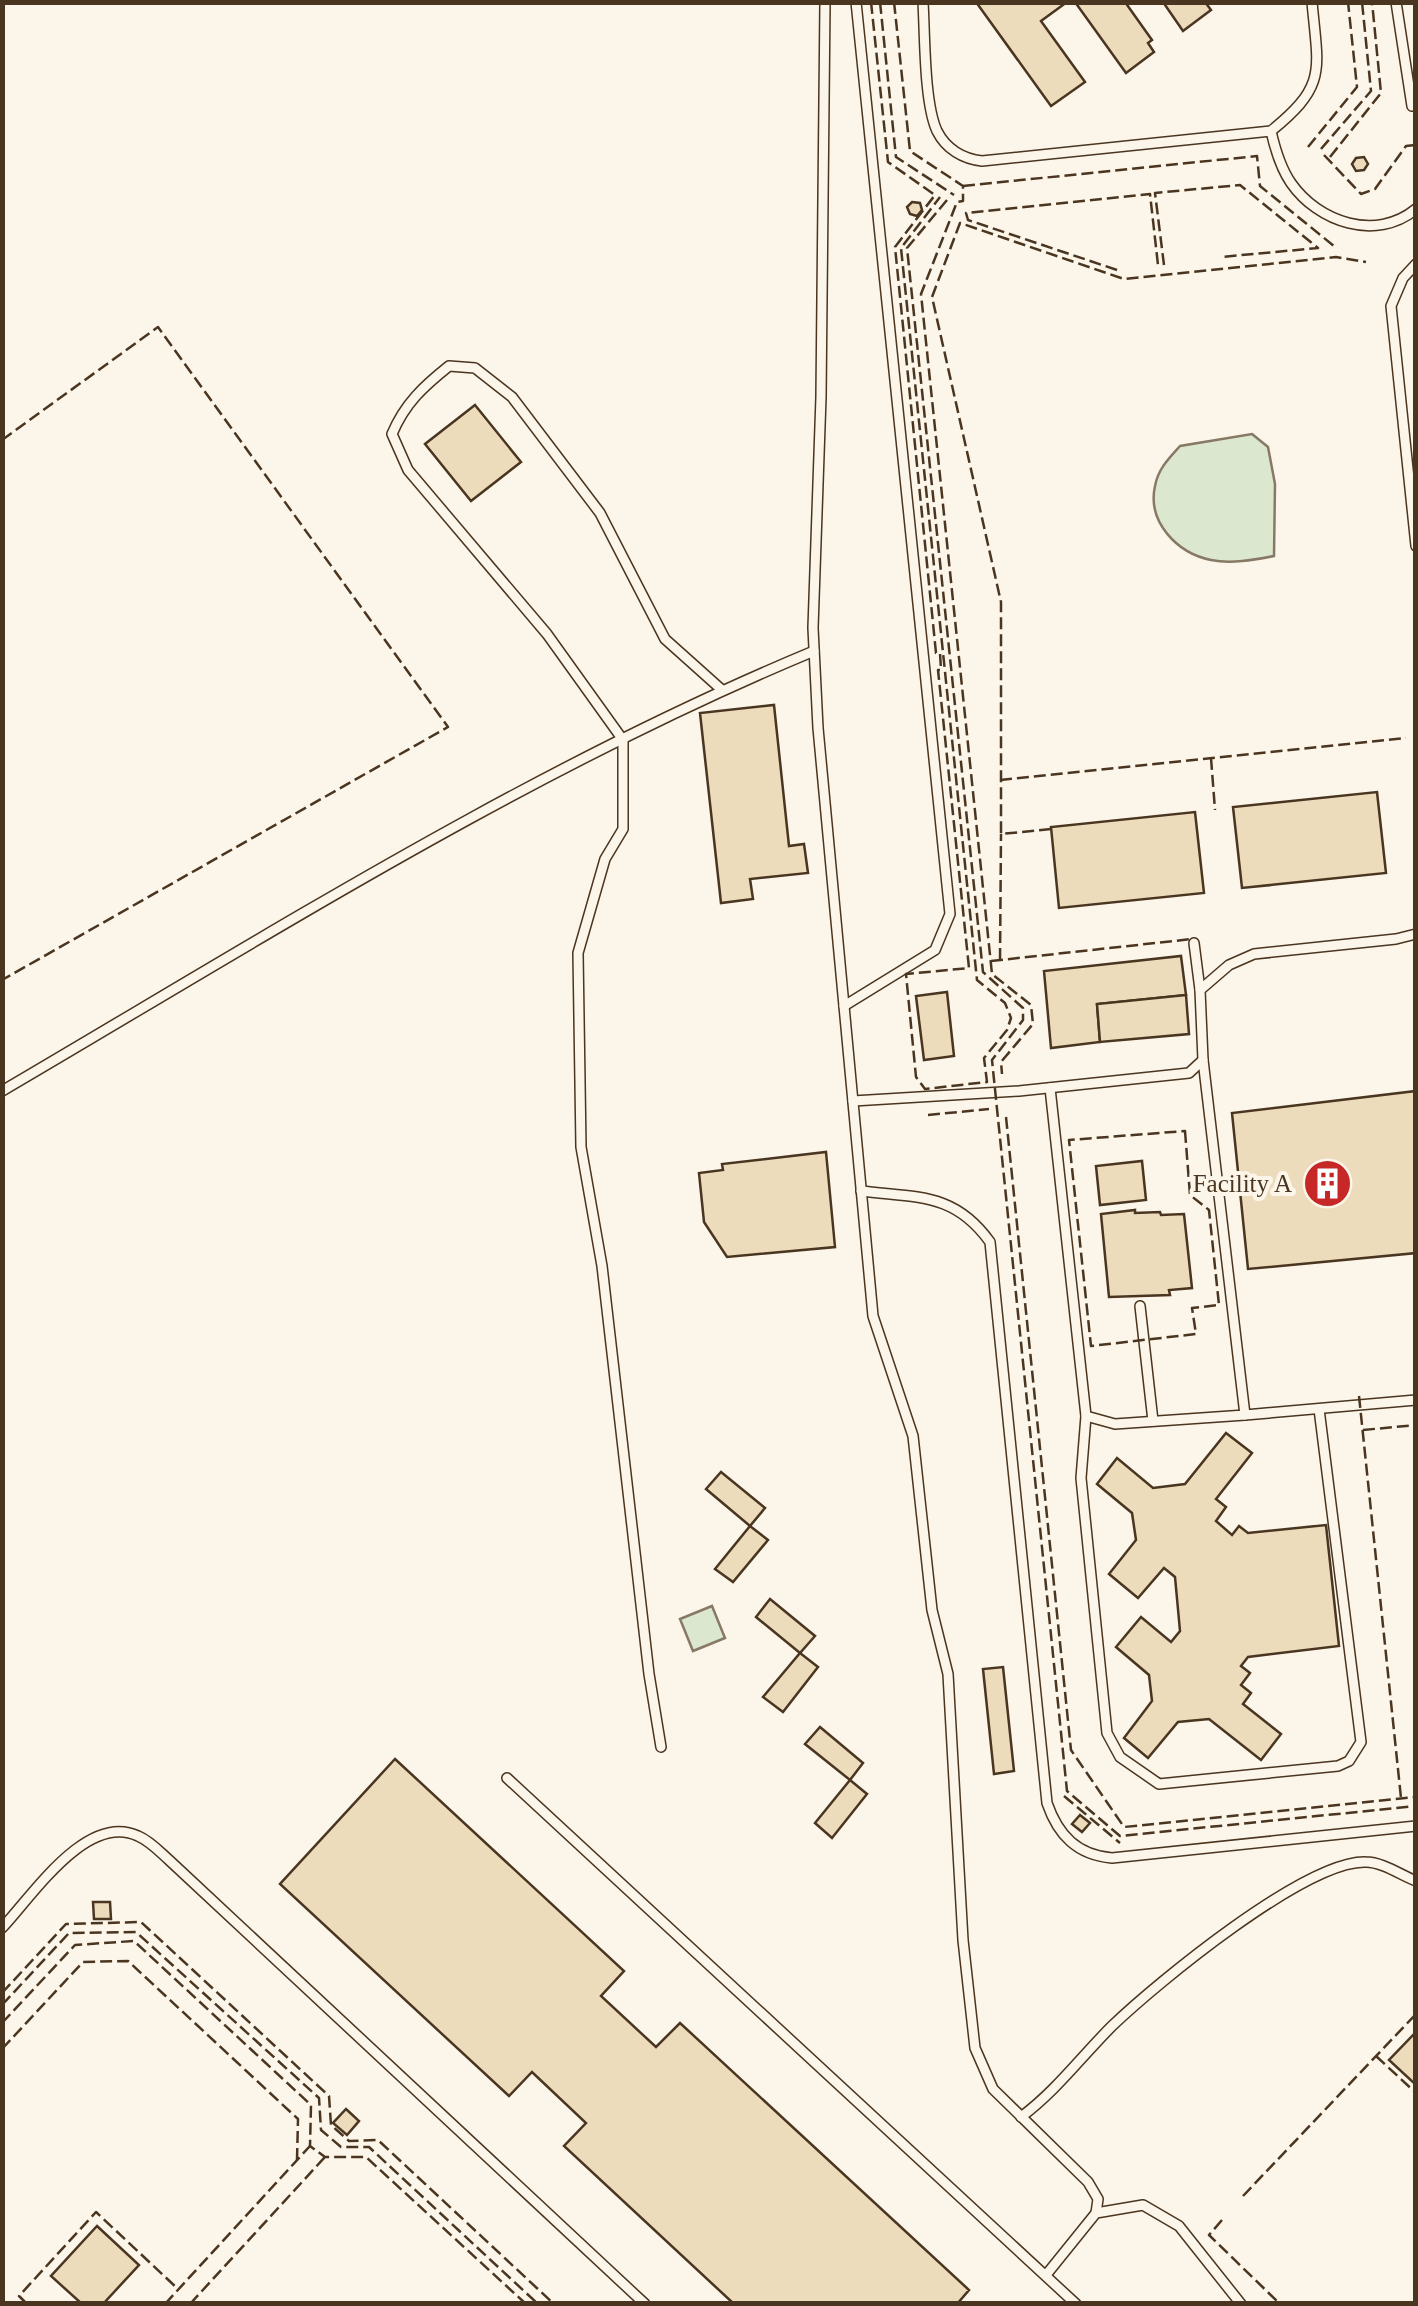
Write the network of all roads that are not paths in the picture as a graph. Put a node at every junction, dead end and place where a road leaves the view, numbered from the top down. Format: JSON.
{"nodes":[{"id":1,"x":825,"y":2,"type":"edge"},
{"id":2,"x":856,"y":2,"type":"edge"},
{"id":3,"x":922,"y":2,"type":"edge"},
{"id":4,"x":1312,"y":2,"type":"edge"},
{"id":5,"x":1396,"y":2,"type":"edge"},
{"id":6,"x":1416,"y":106,"type":"edge"},
{"id":7,"x":1270,"y":131,"type":"junction"},
{"id":8,"x":1416,"y":209,"type":"edge"},
{"id":9,"x":1416,"y":264,"type":"edge"},
{"id":10,"x":1416,"y":546,"type":"edge"},
{"id":11,"x":814,"y":651,"type":"junction"},
{"id":12,"x":722,"y":690,"type":"junction"},
{"id":13,"x":622,"y":740,"type":"junction"},
{"id":14,"x":1416,"y":934,"type":"edge"},
{"id":15,"x":1194,"y":943,"type":"dead end"},
{"id":16,"x":1200,"y":990,"type":"junction"},
{"id":17,"x":844,"y":1006,"type":"junction"},
{"id":18,"x":1203,"y":1060,"type":"junction"},
{"id":19,"x":1050,"y":1088,"type":"junction"},
{"id":20,"x":2,"y":1091,"type":"edge"},
{"id":21,"x":853,"y":1101,"type":"junction"},
{"id":22,"x":861,"y":1191,"type":"junction"},
{"id":23,"x":1140,"y":1306,"type":"dead end"},
{"id":24,"x":1416,"y":1400,"type":"edge"},
{"id":25,"x":1319,"y":1409,"type":"junction"},
{"id":26,"x":1086,"y":1416,"type":"junction"},
{"id":27,"x":1246,"y":1416,"type":"junction"},
{"id":28,"x":1153,"y":1421,"type":"junction"},
{"id":29,"x":661,"y":1747,"type":"dead end"},
{"id":30,"x":507,"y":1778,"type":"dead end"},
{"id":31,"x":1416,"y":1826,"type":"edge"},
{"id":32,"x":1416,"y":1882,"type":"edge"},
{"id":33,"x":2,"y":1928,"type":"edge"},
{"id":34,"x":1020,"y":2117,"type":"junction"},
{"id":35,"x":1096,"y":2213,"type":"junction"},
{"id":36,"x":1046,"y":2275,"type":"junction"},
{"id":37,"x":646,"y":2304,"type":"edge"},
{"id":38,"x":1076,"y":2304,"type":"edge"},
{"id":39,"x":1241,"y":2304,"type":"edge"}],
"edges":[{"from":1,"to":11,"type":"lane"},
{"from":2,"to":17,"type":"lane"},
{"from":3,"to":7,"type":"lane"},
{"from":4,"to":7,"type":"lane"},
{"from":5,"to":6,"type":"lane"},
{"from":7,"to":8,"type":"lane"},
{"from":9,"to":10,"type":"lane"},
{"from":11,"to":12,"type":"lane"},
{"from":11,"to":17,"type":"lane"},
{"from":12,"to":13,"type":"lane"},
{"from":12,"to":13,"type":"lane"},
{"from":13,"to":20,"type":"lane"},
{"from":13,"to":29,"type":"lane"},
{"from":14,"to":16,"type":"lane"},
{"from":15,"to":16,"type":"lane"},
{"from":16,"to":18,"type":"lane"},
{"from":17,"to":21,"type":"lane"},
{"from":18,"to":19,"type":"lane"},
{"from":18,"to":27,"type":"lane"},
{"from":19,"to":21,"type":"lane"},
{"from":19,"to":26,"type":"lane"},
{"from":21,"to":22,"type":"lane"},
{"from":22,"to":31,"type":"lane"},
{"from":22,"to":34,"type":"lane"},
{"from":23,"to":28,"type":"lane"},
{"from":24,"to":25,"type":"lane"},
{"from":25,"to":26,"type":"lane"},
{"from":25,"to":27,"type":"lane"},
{"from":26,"to":28,"type":"lane"},
{"from":27,"to":28,"type":"lane"},
{"from":30,"to":36,"type":"lane"},
{"from":32,"to":34,"type":"lane"},
{"from":33,"to":37,"type":"lane"},
{"from":34,"to":35,"type":"lane"},
{"from":35,"to":36,"type":"lane"},
{"from":35,"to":39,"type":"lane"},
{"from":36,"to":38,"type":"lane"}]}
